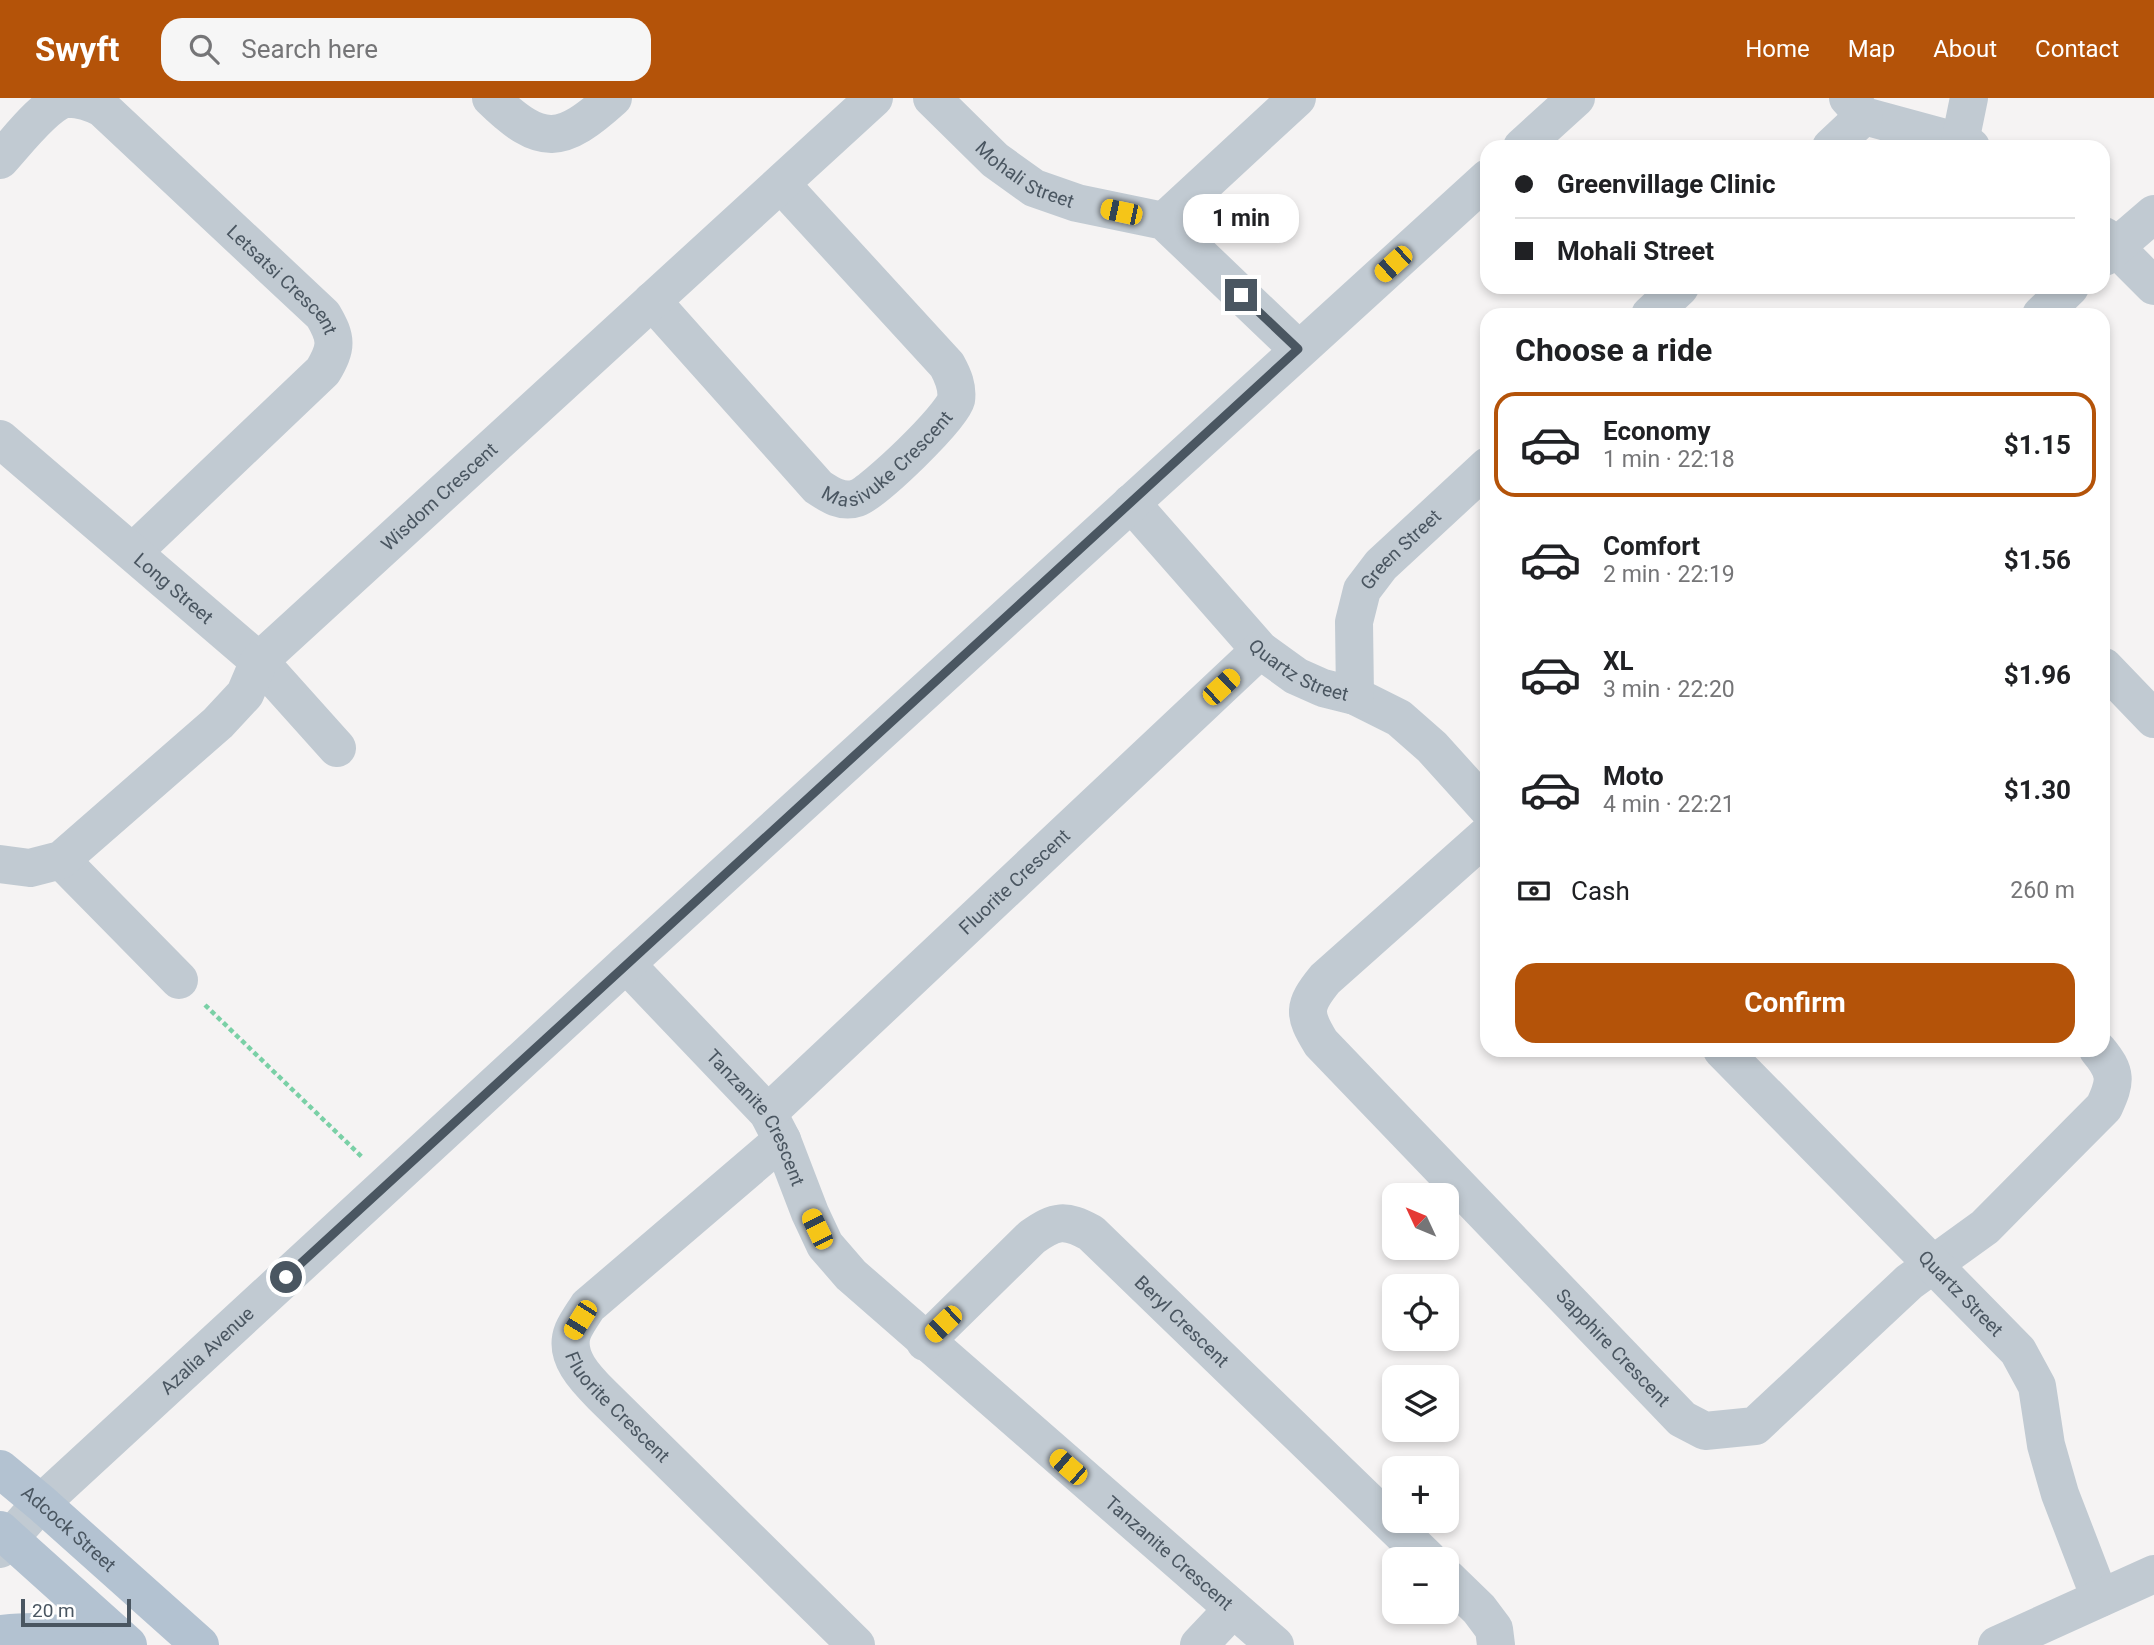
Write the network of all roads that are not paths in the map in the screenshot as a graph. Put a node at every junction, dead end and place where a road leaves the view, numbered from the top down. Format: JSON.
{"nodes":[{"id":1,"x":491,"y":98,"type":"edge"},
{"id":2,"x":613,"y":98,"type":"edge"},
{"id":3,"x":874,"y":98,"type":"edge"},
{"id":4,"x":932,"y":98,"type":"edge"},
{"id":5,"x":1297,"y":98,"type":"edge"},
{"id":6,"x":1576,"y":98,"type":"edge"},
{"id":7,"x":1969,"y":98,"type":"edge"},
{"id":8,"x":1856,"y":107,"type":"edge"},
{"id":9,"x":1530,"y":140,"type":"edge"},
{"id":10,"x":1835,"y":140,"type":"edge"},
{"id":11,"x":1952,"y":140,"type":"edge"},
{"id":12,"x":1966,"y":140,"type":"edge"},
{"id":13,"x":0,"y":160,"type":"edge"},
{"id":14,"x":781,"y":184,"type":"junction"},
{"id":15,"x":1480,"y":185,"type":"edge"},
{"id":16,"x":2154,"y":214,"type":"edge"},
{"id":17,"x":1164,"y":221,"type":"junction"},
{"id":18,"x":2110,"y":246,"type":"edge"},
{"id":19,"x":2110,"y":249,"type":"edge"},
{"id":20,"x":2154,"y":286,"type":"edge"},
{"id":21,"x":1672,"y":294,"type":"edge"},
{"id":22,"x":2063,"y":294,"type":"edge"},
{"id":23,"x":652,"y":302,"type":"junction"},
{"id":24,"x":1658,"y":308,"type":"edge"},
{"id":25,"x":2048,"y":308,"type":"edge"},
{"id":26,"x":1298,"y":349,"type":"junction"},
{"id":27,"x":0,"y":439,"type":"edge"},
{"id":28,"x":1480,"y":473,"type":"edge"},
{"id":29,"x":1130,"y":503,"type":"junction"},
{"id":30,"x":133,"y":552,"type":"junction"},
{"id":31,"x":1260,"y":650,"type":"junction"},
{"id":32,"x":259,"y":662,"type":"junction"},
{"id":33,"x":2110,"y":673,"type":"edge"},
{"id":34,"x":1355,"y":696,"type":"junction"},
{"id":35,"x":2154,"y":719,"type":"edge"},
{"id":36,"x":337,"y":748,"type":"dead end"},
{"id":37,"x":1480,"y":800,"type":"edge"},
{"id":38,"x":1480,"y":841,"type":"edge"},
{"id":39,"x":61,"y":859,"type":"junction"},
{"id":40,"x":0,"y":864,"type":"edge"},
{"id":41,"x":626,"y":964,"type":"junction"},
{"id":42,"x":179,"y":980,"type":"road end"},
{"id":43,"x":1729,"y":1057,"type":"edge"},
{"id":44,"x":2104,"y":1057,"type":"edge"},
{"id":45,"x":775,"y":1126,"type":"junction"},
{"id":46,"x":1933,"y":1265,"type":"junction"},
{"id":47,"x":925,"y":1342,"type":"junction"},
{"id":48,"x":0,"y":1469,"type":"edge"},
{"id":49,"x":41,"y":1503,"type":"junction"},
{"id":50,"x":3,"y":1539,"type":"edge"},
{"id":51,"x":1416,"y":1547,"type":"edge"},
{"id":52,"x":2154,"y":1574,"type":"edge"},
{"id":53,"x":1459,"y":1590,"type":"edge"},
{"id":54,"x":2101,"y":1598,"type":"junction"},
{"id":55,"x":1232,"y":1610,"type":"junction"},
{"id":56,"x":0,"y":1634,"type":"edge"},
{"id":57,"x":2015,"y":1642,"type":"edge"},
{"id":58,"x":89,"y":1645,"type":"edge"},
{"id":59,"x":128,"y":1645,"type":"edge"},
{"id":60,"x":200,"y":1645,"type":"edge"},
{"id":61,"x":856,"y":1645,"type":"edge"},
{"id":62,"x":1199,"y":1645,"type":"edge"},
{"id":63,"x":1275,"y":1645,"type":"edge"},
{"id":64,"x":1496,"y":1645,"type":"edge"}],
"edges":[{"from":1,"to":2,"type":"street"},
{"from":3,"to":14,"type":"street","name":"Wisdom Crescent"},
{"from":4,"to":17,"type":"street","name":"Mohali Street"},
{"from":5,"to":17,"type":"street"},
{"from":6,"to":9,"type":"street"},
{"from":7,"to":12,"type":"street"},
{"from":8,"to":10,"type":"street"},
{"from":8,"to":11,"type":"street"},
{"from":13,"to":30,"type":"street","name":"Letsatsi Crescent"},
{"from":14,"to":23,"type":"street","name":"Wisdom Crescent"},
{"from":14,"to":23,"type":"street","name":"Masivuke Crescent"},
{"from":15,"to":26,"type":"street","name":"Azalia Avenue"},
{"from":16,"to":18,"type":"street"},
{"from":17,"to":26,"type":"street"},
{"from":19,"to":20,"type":"street"},
{"from":21,"to":24,"type":"street"},
{"from":22,"to":25,"type":"street"},
{"from":23,"to":32,"type":"street","name":"Wisdom Crescent"},
{"from":26,"to":29,"type":"street","name":"Azalia Avenue"},
{"from":27,"to":30,"type":"street","name":"Long Street"},
{"from":28,"to":34,"type":"street","name":"Green Street"},
{"from":29,"to":31,"type":"street","name":"Quartz Street"},
{"from":29,"to":41,"type":"street","name":"Azalia Avenue"},
{"from":30,"to":32,"type":"street","name":"Long Street"},
{"from":31,"to":34,"type":"street","name":"Quartz Street"},
{"from":31,"to":45,"type":"street","name":"Fluorite Crescent"},
{"from":32,"to":36,"type":"street","name":"Long Street"},
{"from":32,"to":39,"type":"street","name":"Wisdom Crescent"},
{"from":33,"to":35,"type":"street"},
{"from":34,"to":37,"type":"street","name":"Quartz Street"},
{"from":38,"to":46,"type":"street","name":"Sapphire Crescent"},
{"from":39,"to":40,"type":"street","name":"Wisdom Crescent"},
{"from":39,"to":42,"type":"street"},
{"from":41,"to":45,"type":"street","name":"Tanzanite Crescent"},
{"from":41,"to":49,"type":"street","name":"Azalia Avenue"},
{"from":43,"to":46,"type":"street","name":"Quartz Street"},
{"from":44,"to":46,"type":"street","name":"Sapphire Crescent"},
{"from":45,"to":47,"type":"street","name":"Tanzanite Crescent"},
{"from":45,"to":61,"type":"street","name":"Fluorite Crescent"},
{"from":46,"to":54,"type":"street","name":"Quartz Street"},
{"from":47,"to":51,"type":"street","name":"Beryl Crescent"},
{"from":47,"to":55,"type":"street","name":"Tanzanite Crescent"},
{"from":48,"to":49,"type":"main road","name":"Adcock Street"},
{"from":49,"to":50,"type":"street","name":"Azalia Avenue"},
{"from":49,"to":60,"type":"main road","name":"Adcock Street"},
{"from":50,"to":59,"type":"main road"},
{"from":52,"to":54,"type":"street"},
{"from":53,"to":64,"type":"street"},
{"from":54,"to":57,"type":"street"},
{"from":55,"to":62,"type":"street"},
{"from":55,"to":63,"type":"street","name":"Tanzanite Crescent"},
{"from":56,"to":58,"type":"main road"}]}
